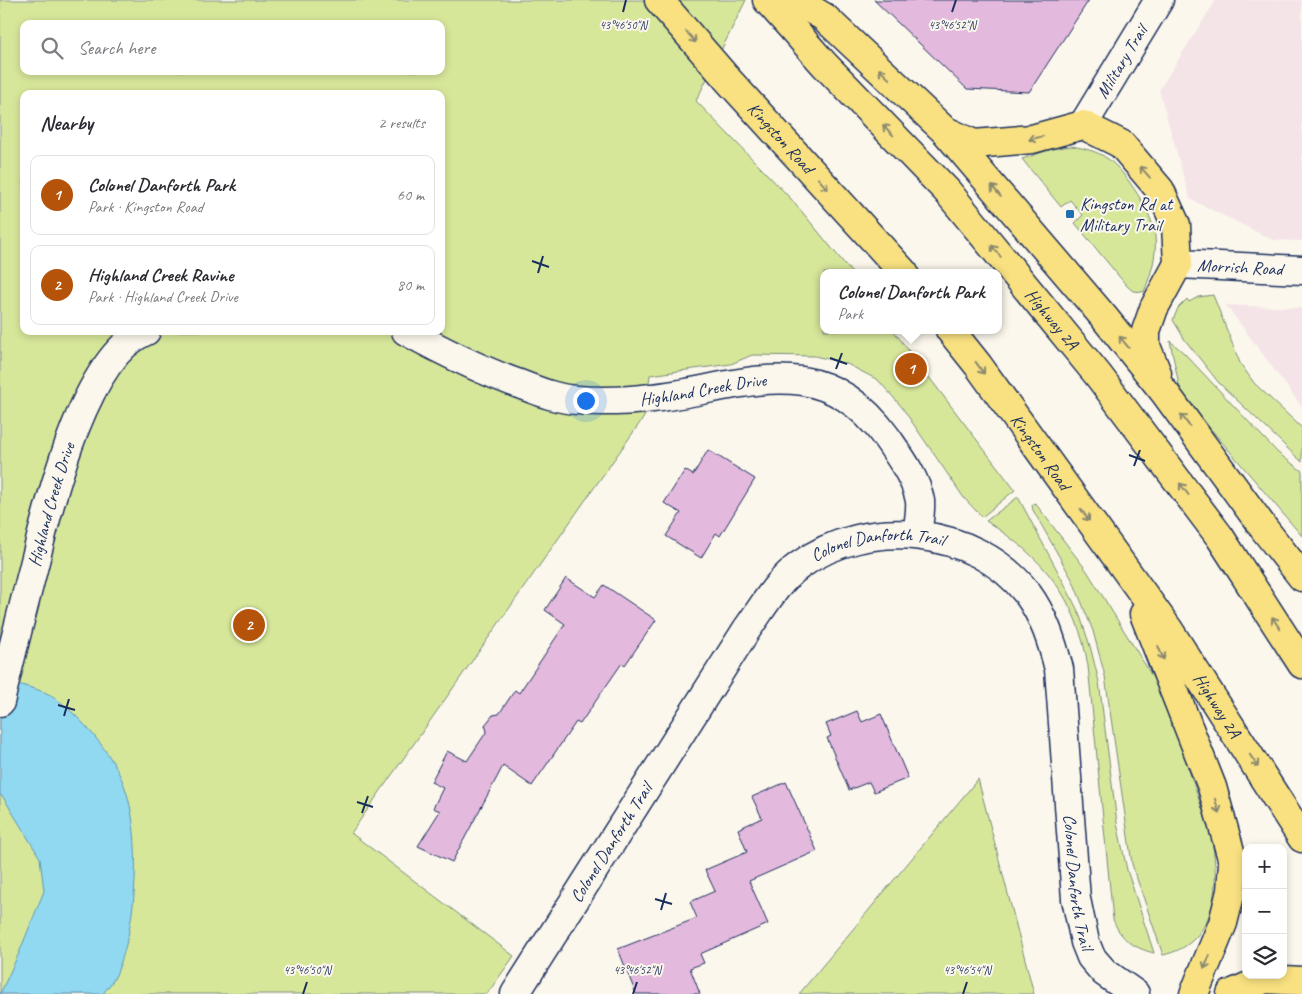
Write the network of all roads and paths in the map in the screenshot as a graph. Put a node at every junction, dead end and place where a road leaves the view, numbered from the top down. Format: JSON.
{"nodes":[{"id":1,"x":659,"y":0,"type":"edge"},
{"id":2,"x":766,"y":0,"type":"edge"},
{"id":3,"x":795,"y":0,"type":"edge"},
{"id":4,"x":1159,"y":0,"type":"edge"},
{"id":5,"x":1083,"y":124,"type":"junction"},
{"id":6,"x":945,"y":131,"type":"junction"},
{"id":7,"x":1178,"y":264,"type":"junction"},
{"id":8,"x":900,"y":269,"type":"edge"},
{"id":9,"x":1302,"y":270,"type":"edge"},
{"id":10,"x":953,"y":334,"type":"edge"},
{"id":11,"x":140,"y":335,"type":"edge"},
{"id":12,"x":414,"y":335,"type":"edge"},
{"id":13,"x":1165,"y":394,"type":"junction"},
{"id":14,"x":1265,"y":530,"type":"junction"},
{"id":15,"x":917,"y":535,"type":"junction"},
{"id":16,"x":1302,"y":557,"type":"edge"},
{"id":17,"x":1129,"y":576,"type":"junction"},
{"id":18,"x":1302,"y":577,"type":"edge"},
{"id":19,"x":1302,"y":664,"type":"edge"},
{"id":20,"x":0,"y":702,"type":"edge"},
{"id":21,"x":1302,"y":838,"type":"edge"},
{"id":22,"x":1302,"y":981,"type":"edge"},
{"id":23,"x":514,"y":994,"type":"edge"},
{"id":24,"x":1135,"y":994,"type":"edge"},
{"id":25,"x":1194,"y":994,"type":"edge"},
{"id":26,"x":1231,"y":994,"type":"edge"}],
"edges":[{"from":1,"to":8,"type":"main road","name":"Kingston Road","one_way":true},
{"from":19,"to":2,"type":"main road","name":"Highway 2A","one_way":true},
{"from":6,"to":3,"type":"main road","one_way":true},
{"from":4,"to":5,"type":"street","name":"Military Trail"},
{"from":5,"to":6,"type":"main road","one_way":true},
{"from":7,"to":5,"type":"main road","one_way":true},
{"from":13,"to":6,"type":"main road","one_way":true},
{"from":7,"to":9,"type":"street","name":"Morrish Road"},
{"from":7,"to":13,"type":"main road"},
{"from":10,"to":17,"type":"main road","name":"Kingston Road","one_way":true},
{"from":11,"to":20,"type":"street","name":"Highland Creek Drive"},
{"from":12,"to":15,"type":"street","name":"Highland Creek Drive"},
{"from":14,"to":13,"type":"main road","one_way":true},
{"from":14,"to":16,"type":"main road"},
{"from":14,"to":18,"type":"main road"},
{"from":15,"to":23,"type":"street","name":"Colonel Danforth Trail"},
{"from":15,"to":24,"type":"street","name":"Colonel Danforth Trail"},
{"from":17,"to":21,"type":"main road","name":"Highway 2A","one_way":true},
{"from":17,"to":25,"type":"main road","one_way":true},
{"from":22,"to":26,"type":"main road"}]}
